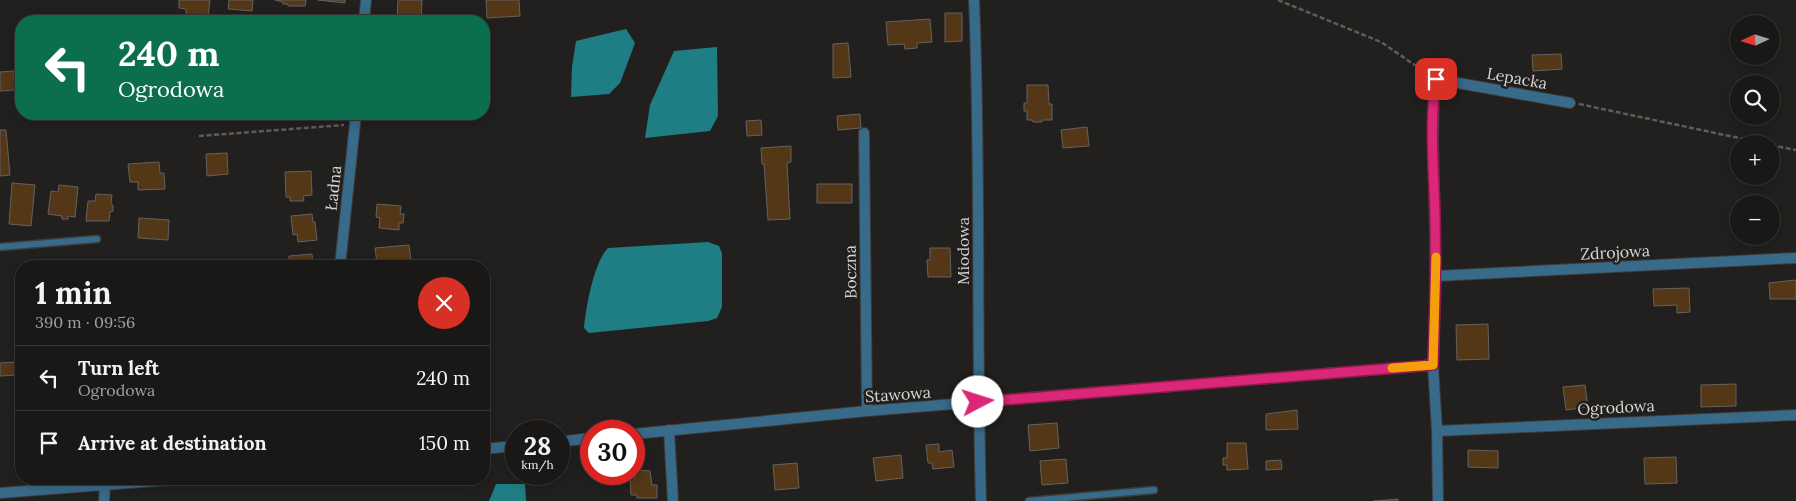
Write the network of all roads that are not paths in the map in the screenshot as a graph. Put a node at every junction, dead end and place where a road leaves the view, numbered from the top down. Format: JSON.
{"nodes":[{"id":1,"x":366,"y":0,"type":"edge"},
{"id":2,"x":974,"y":0,"type":"edge"},
{"id":3,"x":365,"y":15,"type":"edge"},
{"id":4,"x":1570,"y":103,"type":"road end"},
{"id":5,"x":356,"y":120,"type":"edge"},
{"id":6,"x":864,"y":132,"type":"dead end"},
{"id":7,"x":97,"y":239,"type":"dead end"},
{"id":8,"x":0,"y":248,"type":"edge"},
{"id":9,"x":1795,"y":258,"type":"edge"},
{"id":10,"x":341,"y":260,"type":"edge"},
{"id":11,"x":1436,"y":276,"type":"junction"},
{"id":12,"x":1433,"y":365,"type":"junction"},
{"id":13,"x":978,"y":402,"type":"junction"},
{"id":14,"x":867,"y":411,"type":"junction"},
{"id":15,"x":1796,"y":415,"type":"edge"},
{"id":16,"x":669,"y":430,"type":"junction"},
{"id":17,"x":1437,"y":431,"type":"junction"},
{"id":18,"x":645,"y":433,"type":"edge"},
{"id":19,"x":505,"y":447,"type":"edge"},
{"id":20,"x":490,"y":449,"type":"edge"},
{"id":21,"x":116,"y":485,"type":"edge"},
{"id":22,"x":105,"y":486,"type":"junction"},
{"id":23,"x":1154,"y":490,"type":"dead end"},
{"id":24,"x":0,"y":493,"type":"edge"},
{"id":25,"x":104,"y":501,"type":"edge"},
{"id":26,"x":673,"y":501,"type":"edge"},
{"id":27,"x":982,"y":501,"type":"edge"},
{"id":28,"x":1029,"y":501,"type":"edge"},
{"id":29,"x":1438,"y":501,"type":"edge"}],
"edges":[{"from":1,"to":3,"type":"street"},
{"from":2,"to":13,"type":"street","name":"Miodowa"},
{"from":4,"to":11,"type":"street","name":"Lepacka"},
{"from":5,"to":10,"type":"street","name":"Ładna"},
{"from":6,"to":14,"type":"street","name":"Boczna"},
{"from":7,"to":8,"type":"lane"},
{"from":9,"to":11,"type":"street","name":"Zdrojowa"},
{"from":11,"to":12,"type":"street"},
{"from":12,"to":13,"type":"street","name":"Stawowa"},
{"from":12,"to":17,"type":"street"},
{"from":13,"to":14,"type":"street","name":"Stawowa"},
{"from":13,"to":27,"type":"street","name":"Miodowa"},
{"from":14,"to":16,"type":"street","name":"Stawowa"},
{"from":15,"to":17,"type":"street","name":"Ogrodowa"},
{"from":16,"to":18,"type":"street","name":"Stawowa"},
{"from":16,"to":26,"type":"street"},
{"from":17,"to":29,"type":"street"},
{"from":19,"to":20,"type":"street"},
{"from":21,"to":22,"type":"street"},
{"from":22,"to":24,"type":"street"},
{"from":22,"to":25,"type":"street"},
{"from":23,"to":28,"type":"lane"}]}
